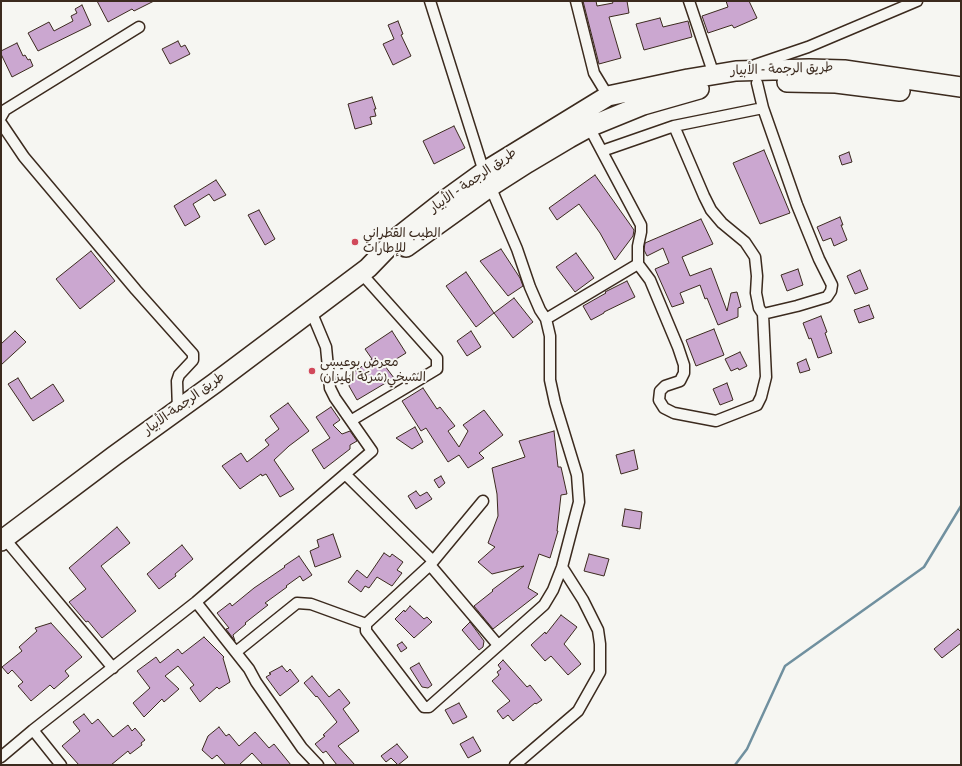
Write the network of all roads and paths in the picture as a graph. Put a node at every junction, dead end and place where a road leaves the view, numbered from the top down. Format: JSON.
{"nodes":[{"id":1,"x":430,"y":1,"type":"edge"},
{"id":2,"x":576,"y":1,"type":"edge"},
{"id":3,"x":689,"y":1,"type":"edge"},
{"id":4,"x":917,"y":1,"type":"edge"},
{"id":5,"x":139,"y":27,"type":"dead end"},
{"id":6,"x":736,"y":71,"type":"junction"},
{"id":7,"x":714,"y":75,"type":"junction"},
{"id":8,"x":757,"y":82,"type":"junction"},
{"id":9,"x":961,"y":87,"type":"edge"},
{"id":10,"x":608,"y":96,"type":"junction"},
{"id":11,"x":961,"y":100,"type":"edge"},
{"id":12,"x":763,"y":108,"type":"junction"},
{"id":13,"x":1,"y":117,"type":"edge"},
{"id":14,"x":1,"y":122,"type":"edge"},
{"id":15,"x":674,"y":126,"type":"junction"},
{"id":16,"x":589,"y":127,"type":"junction"},
{"id":17,"x":602,"y":151,"type":"junction"},
{"id":18,"x":488,"y":179,"type":"junction"},
{"id":19,"x":638,"y":264,"type":"junction"},
{"id":20,"x":365,"y":271,"type":"junction"},
{"id":21,"x":311,"y":311,"type":"junction"},
{"id":22,"x":763,"y":314,"type":"junction"},
{"id":23,"x":546,"y":319,"type":"junction"},
{"id":24,"x":178,"y":410,"type":"junction"},
{"id":25,"x":352,"y":420,"type":"junction"},
{"id":26,"x":345,"y":474,"type":"junction"},
{"id":27,"x":483,"y":502,"type":"dead end"},
{"id":28,"x":3,"y":540,"type":"edge"},
{"id":29,"x":431,"y":563,"type":"junction"},
{"id":30,"x":562,"y":567,"type":"junction"},
{"id":31,"x":196,"y":602,"type":"junction"},
{"id":32,"x":366,"y":624,"type":"junction"},
{"id":33,"x":498,"y":645,"type":"junction"},
{"id":34,"x":236,"y":652,"type":"junction"},
{"id":35,"x":113,"y":668,"type":"junction"},
{"id":36,"x":33,"y":730,"type":"junction"},
{"id":37,"x":1,"y":757,"type":"edge"},
{"id":38,"x":61,"y":765,"type":"edge"},
{"id":39,"x":318,"y":765,"type":"edge"},
{"id":40,"x":516,"y":765,"type":"edge"}],
"edges":[{"from":1,"to":18,"type":"street"},
{"from":2,"to":10,"type":"street"},
{"from":3,"to":7,"type":"street"},
{"from":4,"to":6,"type":"street"},
{"from":5,"to":13,"type":"street"},
{"from":6,"to":7,"type":"highway","name":"طريق الرجمة - الأبيار"},
{"from":6,"to":9,"type":"highway","name":"طريق الرجمة - الأبيار"},
{"from":7,"to":10,"type":"highway","name":"طريق الرجمة - الأبيار"},
{"from":8,"to":11,"type":"highway","name":"طريق الرجمة - الأبيار"},
{"from":8,"to":12,"type":"street"},
{"from":8,"to":16,"type":"highway","name":"طريق الرجمة - الأبيار"},
{"from":10,"to":18,"type":"highway","name":"طريق الرجمة - الأبيار"},
{"from":12,"to":15,"type":"street"},
{"from":12,"to":22,"type":"street"},
{"from":14,"to":24,"type":"street"},
{"from":15,"to":17,"type":"street"},
{"from":15,"to":22,"type":"street"},
{"from":16,"to":17,"type":"street"},
{"from":16,"to":18,"type":"highway","name":"طريق الرجمة - الأبيار"},
{"from":17,"to":19,"type":"street"},
{"from":18,"to":20,"type":"highway","name":"طريق الرجمة - الأبيار"},
{"from":18,"to":23,"type":"street"},
{"from":19,"to":22,"type":"street"},
{"from":19,"to":23,"type":"street"},
{"from":20,"to":21,"type":"highway","name":"طريق الرجمة-الأبيار"},
{"from":20,"to":25,"type":"street"},
{"from":21,"to":24,"type":"highway","name":"طريق الرجمة-الأبيار"},
{"from":21,"to":25,"type":"street"},
{"from":23,"to":30,"type":"street"},
{"from":24,"to":28,"type":"highway","name":"طريق الرجمة-الأبيار"},
{"from":25,"to":26,"type":"street"},
{"from":26,"to":29,"type":"street"},
{"from":26,"to":31,"type":"street"},
{"from":27,"to":29,"type":"street"},
{"from":28,"to":35,"type":"street"},
{"from":29,"to":32,"type":"street"},
{"from":29,"to":33,"type":"street"},
{"from":30,"to":33,"type":"street"},
{"from":30,"to":40,"type":"street"},
{"from":31,"to":34,"type":"street"},
{"from":31,"to":35,"type":"street"},
{"from":32,"to":33,"type":"street"},
{"from":32,"to":34,"type":"street"},
{"from":34,"to":39,"type":"street"},
{"from":35,"to":36,"type":"street"},
{"from":36,"to":37,"type":"street"},
{"from":36,"to":38,"type":"street"}]}
